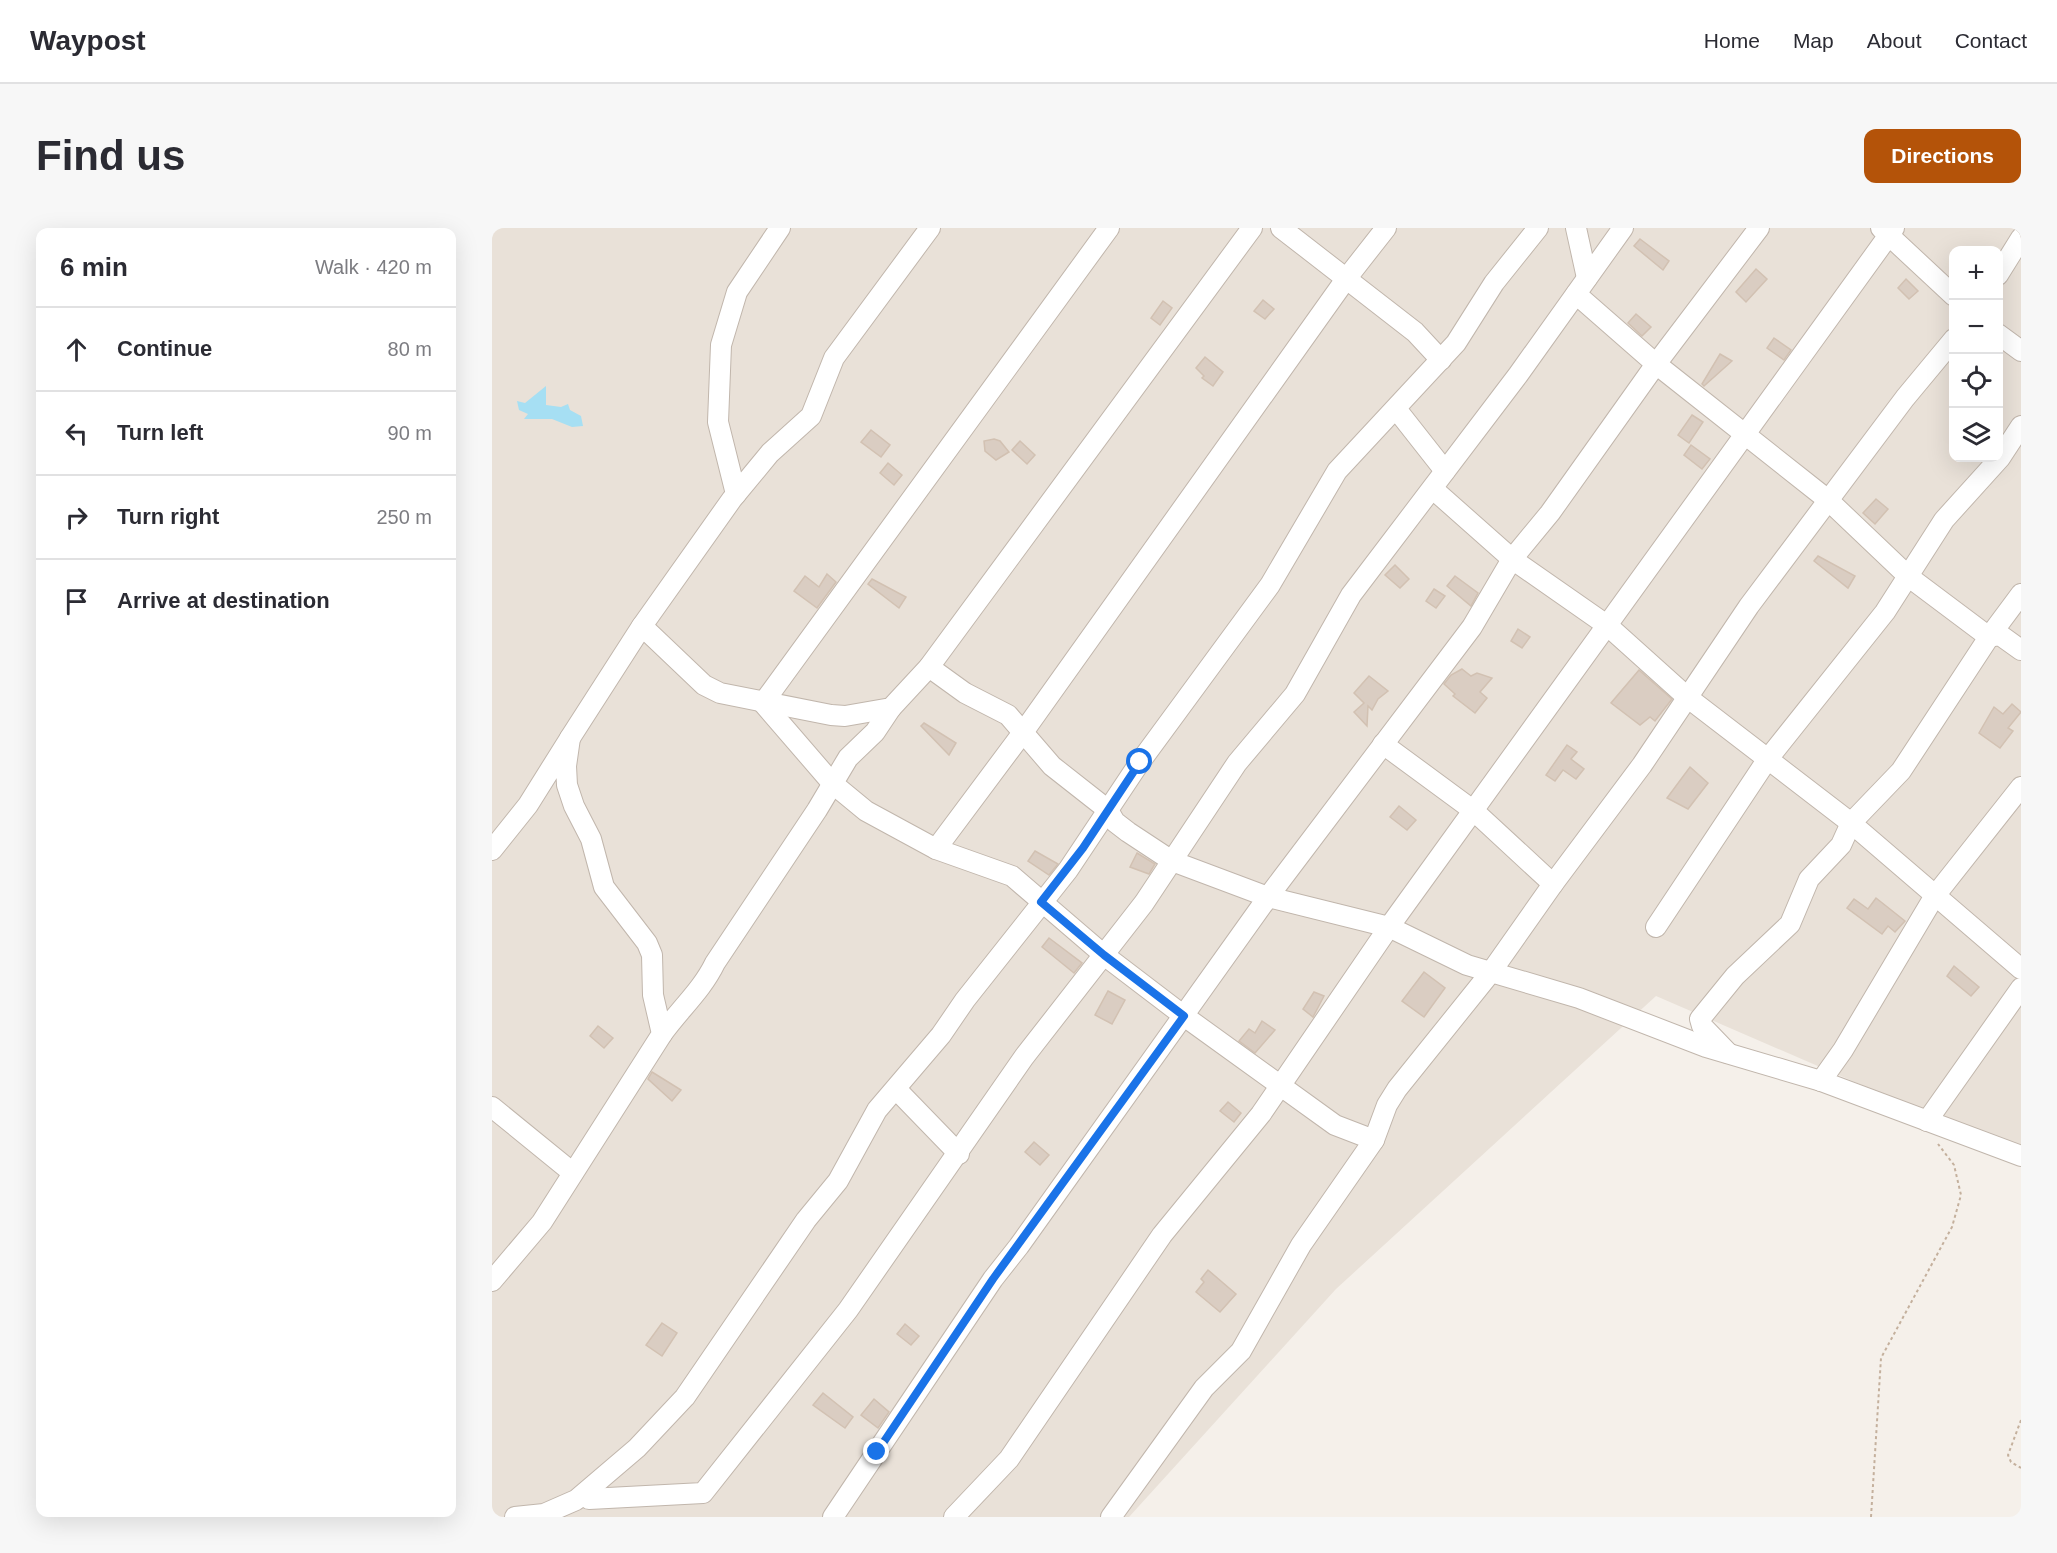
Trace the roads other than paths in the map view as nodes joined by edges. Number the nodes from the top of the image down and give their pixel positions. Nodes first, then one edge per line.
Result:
1 (780, 228) edge
2 (930, 228) edge
3 (1109, 228) edge
4 (1252, 228) edge
5 (1281, 228) edge
6 (1386, 228) edge
7 (1538, 228) edge
8 (1576, 228) edge
9 (1623, 228) edge
10 (1759, 228) edge
11 (1888, 230) edge
12 (2021, 238) edge
13 (2003, 267) edge
14 (1346, 279) junction
15 (1581, 286) junction
16 (1949, 292) edge
17 (2003, 338) edge
18 (1949, 344) edge
19 (2021, 351) edge
20 (1441, 360) junction
21 (1656, 364) junction
22 (1397, 410) junction
23 (2021, 426) edge
24 (1743, 434) junction
25 (1445, 471) junction
26 (1433, 489) junction
27 (736, 494) junction
28 (1828, 500) junction
29 (1512, 559) junction
30 (1909, 577) junction
31 (2021, 594) edge
32 (642, 626) junction
33 (1608, 626) junction
34 (1989, 637) junction
35 (2021, 650) edge
36 (929, 667) junction
37 (1687, 697) junction
38 (763, 703) junction
39 (891, 708) junction
40 (1024, 731) junction
41 (570, 738) junction
42 (1383, 744) junction
43 (1767, 760) junction
44 (832, 783) junction
45 (2021, 787) edge
46 (1108, 810) junction
47 (1474, 811) junction
48 (1851, 823) junction
49 (936, 849) junction
50 (492, 850) edge
51 (1172, 861) junction
52 (1553, 884) junction
53 (1268, 897) junction
54 (1935, 897) junction
55 (1041, 902) junction
56 (1389, 927) junction
57 (1656, 927) dead end
58 (1104, 955) junction
59 (2021, 969) edge
60 (1491, 972) junction
61 (2021, 988) edge
62 (1184, 1016) junction
63 (662, 1034) junction
64 (1729, 1054) junction
65 (1821, 1081) junction
66 (1280, 1086) junction
67 (896, 1089) junction
68 (492, 1107) edge
69 (1923, 1119) junction
70 (1374, 1140) junction
71 (959, 1154) junction
72 (2021, 1156) edge
73 (573, 1173) junction
74 (492, 1281) edge
75 (608, 1475) junction
76 (589, 1499) junction
77 (515, 1517) edge
78 (575, 1517) edge
79 (832, 1517) edge
80 (954, 1517) edge
81 (1111, 1517) edge

1 - 27 street
2 - 27 street
3 - 38 street
4 - 36 street
5 - 14 street
6 - 14 street
7 - 20 street
8 - 15 street
9 - 15 street
10 - 21 street
11 - 16 street
11 - 24 street
12 - 13 street
14 - 20 street
14 - 40 street
15 - 21 street
15 - 25 street
17 - 19 street
18 - 28 street
20 - 22 street
21 - 24 street
21 - 29 street
22 - 25 street
22 - 46 street
23 - 30 street
24 - 28 street
24 - 33 street
25 - 26 street
26 - 29 street
26 - 51 street
27 - 32 street
28 - 30 street
28 - 37 street
29 - 33 street
29 - 42 street
30 - 34 street
30 - 43 street
31 - 34 street
32 - 38 street
32 - 41 street
33 - 37 street
33 - 47 street
34 - 35 street
34 - 48 street
36 - 39 street
36 - 40 street
37 - 43 street
37 - 52 street
38 - 39 street
38 - 44 street
39 - 44 street
40 - 46 street
40 - 49 street
41 - 50 street
41 - 63 street
42 - 47 street
42 - 53 street
43 - 48 street
43 - 57 street
44 - 49 street
44 - 63 street
45 - 54 street
46 - 51 street
46 - 55 street
47 - 52 street
47 - 56 street
48 - 54 street
48 - 64 street
49 - 55 street
51 - 53 street
51 - 58 street
52 - 60 street
53 - 56 street
53 - 62 street
54 - 59 street
54 - 65 street
55 - 58 street
55 - 67 street
56 - 60 street
56 - 66 street
58 - 62 street
58 - 71 street
60 - 64 street
60 - 70 street
61 - 69 street
62 - 66 street
62 - 79 street
63 - 73 street
64 - 65 street
65 - 69 street
66 - 70 street
66 - 80 street
67 - 71 street
67 - 75 street
68 - 73 street
69 - 72 street
70 - 81 street
71 - 76 street
73 - 74 street
75 - 76 street
75 - 77 street
76 - 78 street

